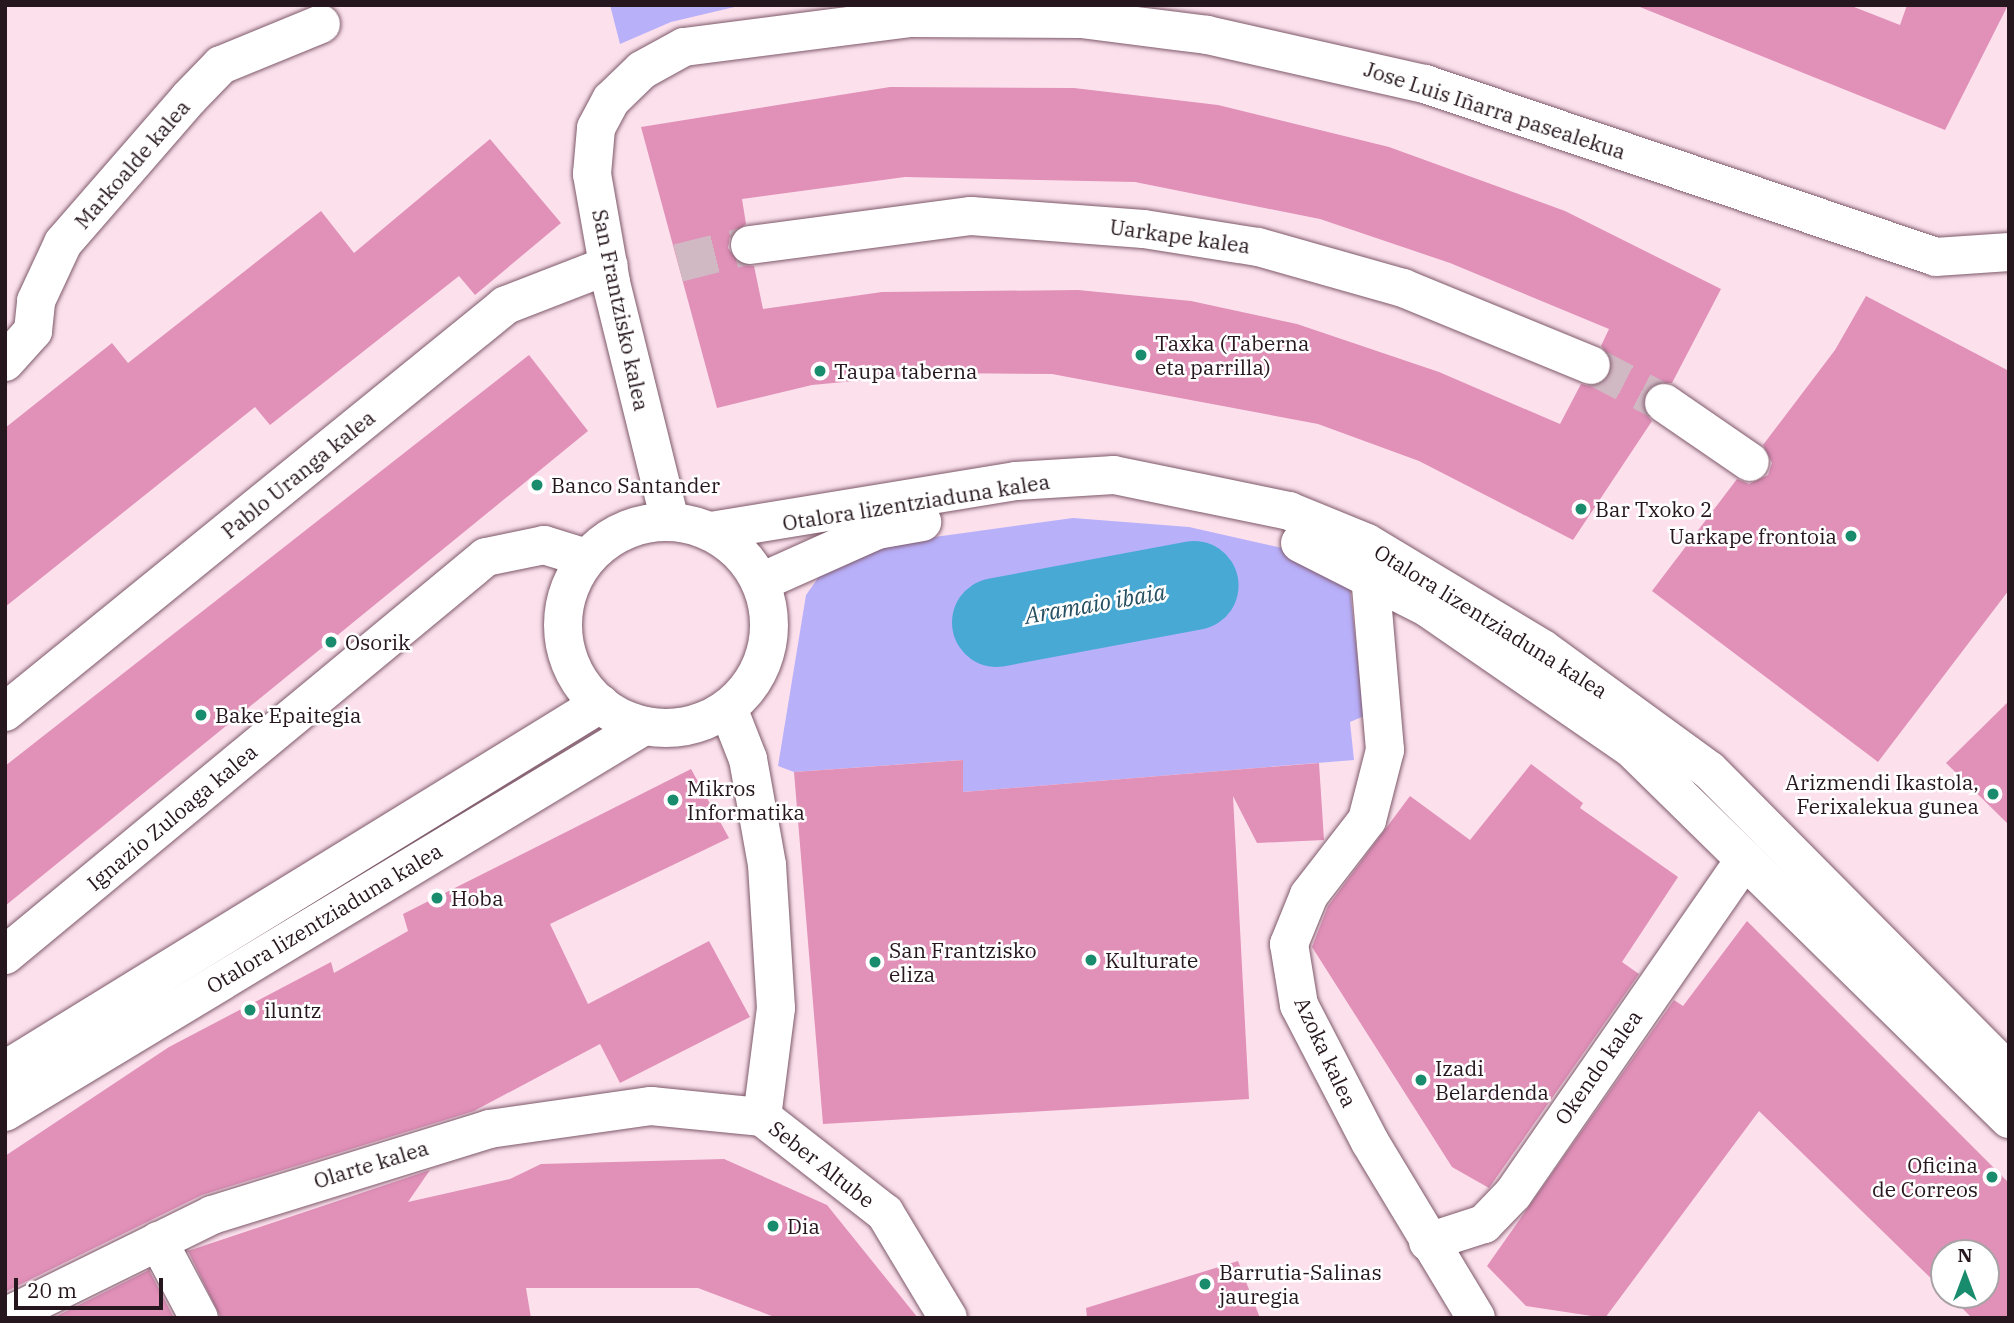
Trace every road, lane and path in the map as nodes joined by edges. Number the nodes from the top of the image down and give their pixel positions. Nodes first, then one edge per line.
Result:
1 (321, 24) dead end
2 (611, 100) joint
3 (750, 245) tunnel mouth
4 (2009, 252) edge
5 (608, 265) junction
6 (5, 362) edge
7 (1591, 365) tunnel mouth
8 (1664, 403) tunnel mouth
9 (1750, 461) dead end
10 (670, 521) junction
11 (711, 531) junction
12 (586, 558) junction
13 (1370, 575) junction
14 (761, 582) junction
15 (600, 704) junction
16 (728, 708) junction
17 (5, 712) edge
18 (644, 726) junction
19 (1745, 859) junction
20 (5, 955) edge
21 (5, 1070) edge
22 (2009, 1072) edge
23 (5, 1112) edge
24 (762, 1117) junction
25 (2009, 1119) edge
26 (158, 1241) junction
27 (1428, 1242) junction
28 (5, 1317) edge
29 (199, 1318) edge
30 (948, 1318) edge
31 (1476, 1318) edge

1 - 6 street, Markoalde kalea
2 - 4 street, Jose Luis Iñarra pasealekua
2 - 5 street, San Frantzisko kalea
3 - 7 street, Uarkape kalea
5 - 10 street, San Frantzisko kalea
5 - 17 street, Pablo Uranga kalea
8 - 9 street
10 - 11 street
10 - 12 street
11 - 14 street
11 - 22 street, Otalora lizentziaduna kalea
12 - 15 street
12 - 20 street, Ignazio Zuloaga kalea
13 - 14 street, Otalora lizentziaduna kalea
13 - 19 street, Otalora lizentziaduna kalea
13 - 27 street, Azoka kalea
14 - 16 street
15 - 18 street
15 - 21 street, Otalora lizentziaduna kalea
16 - 18 street
16 - 24 street
18 - 23 street, Otalora lizentziaduna kalea
19 - 25 street, Otalora lizentziaduna kalea
19 - 27 street, Okendo kalea
24 - 26 street, Olarte kalea
24 - 30 street, Seber Altube
26 - 28 street, Olarte kalea
26 - 29 street
27 - 31 street, Azoka kalea

